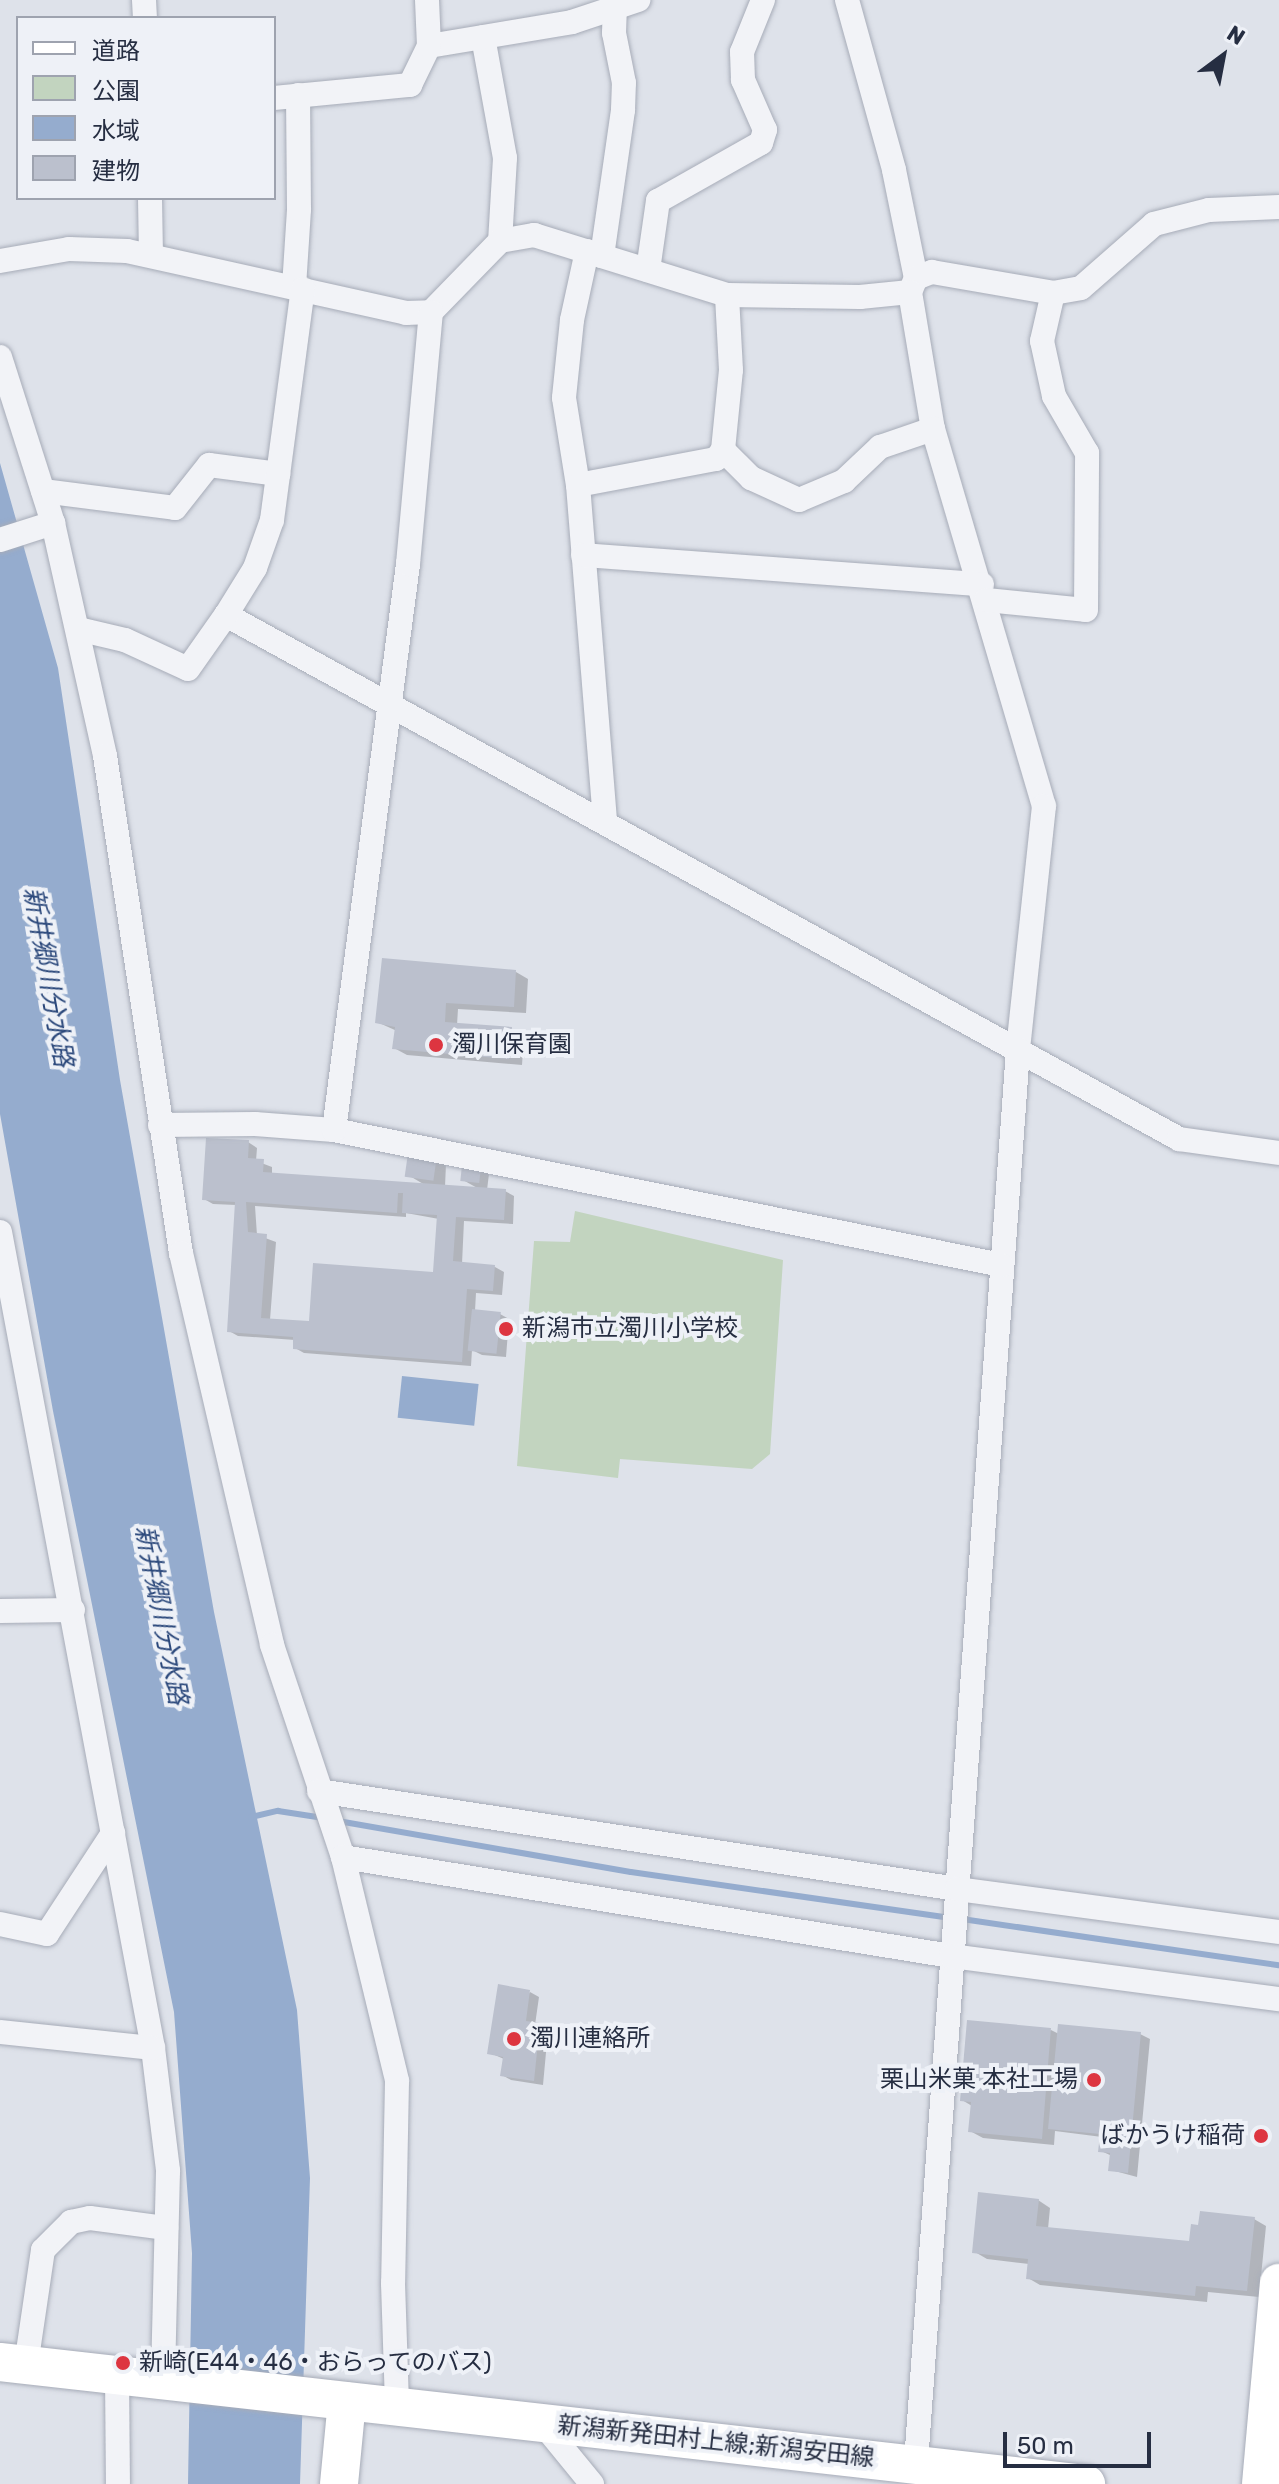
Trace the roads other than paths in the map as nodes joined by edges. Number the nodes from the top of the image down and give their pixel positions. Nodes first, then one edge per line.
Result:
1 (427, 0) edge
2 (763, 0) edge
3 (847, 0) edge
4 (626, 3) edge
5 (483, 37) junction
6 (429, 46) junction
7 (286, 96) edge
8 (150, 200) edge
9 (1279, 207) edge
10 (500, 241) junction
11 (595, 254) junction
12 (151, 255) junction
13 (0, 261) edge
14 (648, 270) junction
15 (913, 285) junction
16 (298, 288) junction
17 (1053, 293) junction
18 (727, 295) junction
19 (431, 312) junction
20 (0, 357) edge
21 (933, 429) junction
22 (723, 450) junction
23 (278, 474) junction
24 (578, 485) junction
25 (43, 491) junction
26 (53, 523) junction
27 (0, 540) edge
28 (583, 555) junction
29 (984, 592) junction
30 (226, 615) junction
31 (78, 629) junction
32 (391, 704) junction
33 (605, 822) junction
34 (1018, 1050) junction
35 (160, 1125) junction
36 (334, 1130) junction
37 (1279, 1153) edge
38 (0, 1232) edge
39 (2, 1264) edge
40 (1001, 1265) junction
41 (73, 1610) junction
42 (0, 1611) edge
43 (319, 1791) junction
44 (113, 1833) junction
45 (343, 1857) junction
46 (957, 1894) junction
47 (0, 1924) edge
48 (1279, 1932) edge
49 (952, 1947) junction
50 (1279, 1999) edge
51 (0, 2032) edge
52 (153, 2048) junction
53 (166, 2228) junction
54 (1279, 2283) edge
55 (13, 2364) edge
56 (117, 2375) junction
57 (177, 2381) junction
58 (336, 2400) junction
59 (397, 2404) junction
60 (542, 2423) junction
61 (916, 2463) junction
62 (118, 2484) edge
63 (339, 2484) edge
64 (592, 2484) edge
65 (1086, 2484) edge
66 (1261, 2484) edge

1 - 6 street
2 - 14 street
3 - 15 street
4 - 5 street
4 - 11 street
5 - 6 street
5 - 10 street
6 - 7 street
7 - 16 street
8 - 12 street
9 - 17 street
10 - 11 street
10 - 19 street
11 - 14 street
11 - 24 street
12 - 13 street
12 - 16 street
14 - 18 street
15 - 17 street
15 - 18 street
15 - 21 street
16 - 19 street
16 - 23 street
17 - 29 street
18 - 22 street
19 - 32 street
20 - 25 street
21 - 22 street
21 - 29 street
22 - 24 street
23 - 25 street
23 - 30 street
24 - 28 street
25 - 26 street
26 - 27 street
26 - 31 street
28 - 29 street
28 - 33 street
29 - 34 street
30 - 31 street
30 - 32 street
31 - 35 street
32 - 33 street
32 - 36 street
33 - 34 street
34 - 37 street
34 - 40 street
35 - 36 street
35 - 43 street
36 - 40 street
38 - 39 street
39 - 41 street
40 - 46 street
41 - 42 street
41 - 44 street
43 - 45 street
43 - 46 street
44 - 47 street
44 - 52 street
45 - 49 street
45 - 59 street
46 - 48 street
46 - 49 street
49 - 50 street
49 - 61 street
51 - 52 street
52 - 53 street
53 - 55 street
53 - 57 street
54 - 66 main road
55 - 56 main road, 新潟新発田村上線;新潟安田線
56 - 57 main road, 新潟新発田村上線;新潟安田線
56 - 62 street
57 - 58 main road, 新潟新発田村上線;新潟安田線
58 - 59 main road, 新潟新発田村上線;新潟安田線
58 - 63 main road
59 - 60 main road, 新潟新発田村上線;新潟安田線
60 - 61 main road, 新潟新発田村上線;新潟安田線
60 - 64 street
61 - 65 main road, 新潟新発田村上線;新潟安田線

